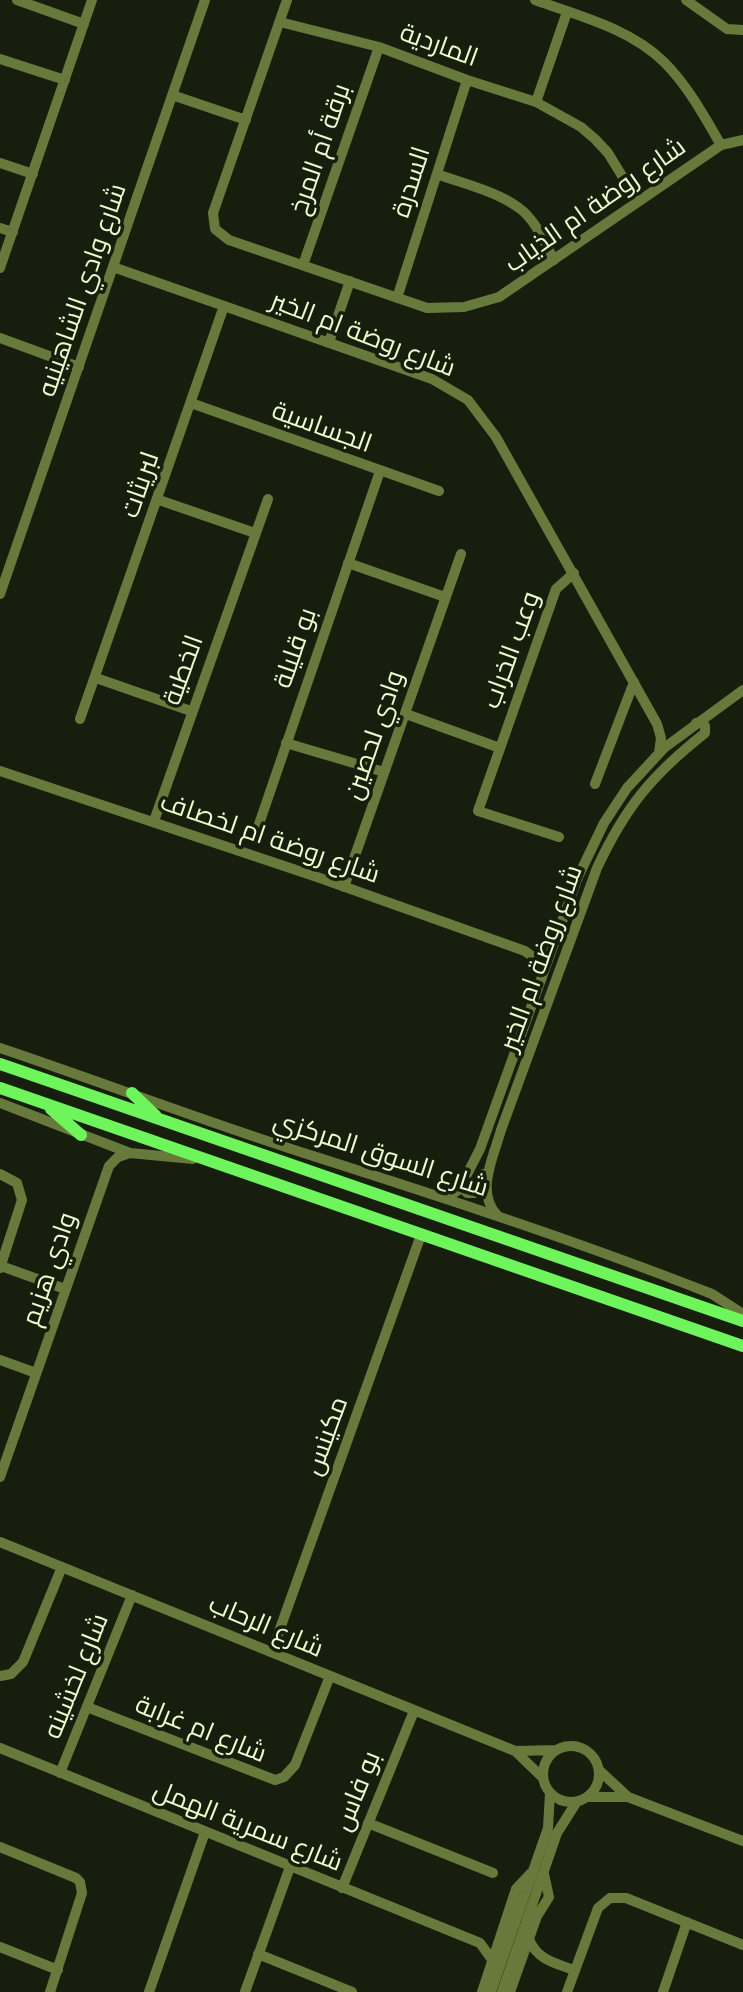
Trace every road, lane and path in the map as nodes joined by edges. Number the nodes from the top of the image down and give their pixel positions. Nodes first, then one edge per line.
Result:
1 (17, 0) edge
2 (92, 0) edge
3 (205, 0) edge
4 (287, 0) edge
5 (535, 0) edge
6 (686, 0) edge
7 (567, 12) junction
8 (280, 22) junction
9 (84, 24) junction
10 (743, 30) edge
11 (379, 47) junction
12 (0, 59) edge
13 (65, 80) junction
14 (467, 80) junction
15 (172, 95) junction
16 (536, 102) junction
17 (246, 120) junction
18 (743, 140) edge
19 (721, 145) junction
20 (0, 163) edge
21 (33, 174) junction
22 (437, 174) junction
23 (638, 202) junction
24 (0, 228) edge
25 (13, 232) junction
26 (554, 260) junction
27 (303, 265) junction
28 (113, 267) junction
29 (0, 268) edge
30 (350, 281) junction
31 (397, 298) junction
32 (224, 306) junction
33 (0, 338) edge
34 (329, 342) junction
35 (79, 367) junction
36 (191, 403) junction
37 (380, 471) junction
38 (439, 491) dead end
39 (268, 499) dead end
40 (159, 500) junction
41 (255, 533) junction
42 (461, 554) dead end
43 (348, 563) junction
44 (574, 573) junction
45 (0, 594) edge
46 (445, 597) junction
47 (96, 678) junction
48 (634, 682) junction
49 (743, 690) edge
50 (191, 711) junction
51 (406, 714) junction
52 (80, 719) dead end
53 (696, 723) junction
54 (657, 724) junction
55 (681, 734) junction
56 (286, 743) junction
57 (500, 748) junction
58 (659, 753) junction
59 (0, 771) edge
60 (384, 772) junction
61 (595, 784) dead end
62 (154, 821) junction
63 (258, 827) dead end
64 (559, 837) dead end
65 (344, 887) junction
66 (554, 943) junction
67 (525, 951) junction
68 (543, 974) junction
69 (0, 1048) edge
70 (0, 1064) edge
71 (0, 1088) edge
72 (132, 1093) junction
73 (0, 1103) edge
74 (45, 1105) junction
75 (158, 1118) junction
76 (81, 1135) junction
77 (100, 1142) junction
78 (497, 1145) junction
79 (130, 1153) junction
80 (205, 1160) junction
81 (109, 1166) junction
82 (0, 1174) edge
83 (461, 1186) junction
84 (445, 1198) junction
85 (499, 1217) junction
86 (421, 1235) junction
87 (0, 1267) edge
88 (65, 1289) junction
89 (743, 1314) edge
90 (743, 1321) edge
91 (743, 1346) edge
92 (0, 1360) edge
93 (36, 1373) junction
94 (0, 1477) edge
95 (0, 1542) edge
96 (62, 1567) junction
97 (132, 1595) junction
98 (272, 1651) junction
99 (0, 1676) edge
100 (330, 1676) junction
101 (87, 1707) junction
102 (414, 1711) junction
103 (0, 1748) edge
104 (556, 1750) junction
105 (515, 1751) junction
106 (600, 1771) junction
107 (60, 1773) junction
108 (543, 1778) junction
109 (550, 1793) junction
110 (588, 1797) junction
111 (628, 1797) junction
112 (576, 1803) junction
113 (368, 1823) junction
114 (205, 1832) junction
115 (743, 1841) edge
116 (0, 1847) edge
117 (290, 1867) junction
118 (493, 1873) dead end
119 (538, 1873) junction
120 (342, 1888) junction
121 (687, 1922) junction
122 (502, 1935) junction
123 (529, 1939) junction
124 (480, 1943) junction
125 (743, 1945) edge
126 (0, 1947) edge
127 (258, 1954) junction
128 (543, 1959) junction
129 (493, 1961) junction
130 (519, 1967) junction
131 (58, 1970) junction
132 (574, 1970) junction
133 (50, 1992) edge
134 (149, 1992) edge
135 (245, 1992) edge
136 (352, 1992) edge
137 (482, 1992) edge
138 (491, 1992) edge
139 (502, 1992) edge
140 (510, 1992) edge
141 (567, 1992) edge
142 (663, 1992) edge

1 - 9 street
2 - 9 street
3 - 15 street, شارع وادي الشاهينيه
4 - 8 street, شارع روضة ام الذياب
5 - 7 street, شارع روضة ام الذياب
6 - 10 street
7 - 16 street
7 - 19 street, شارع روضة ام الذياب
8 - 11 street, الماردية
8 - 17 street, شارع روضة ام الذياب
9 - 13 street
11 - 14 street, الماردية
11 - 27 street, برقة أم المرخ
12 - 13 street
13 - 21 street
14 - 16 street, الماردية
14 - 22 street, السدرة
15 - 17 street
15 - 28 street, شارع وادي الشاهينيه
16 - 23 street, الماردية
17 - 27 street, شارع روضة ام الذياب
18 - 19 street
19 - 23 street, شارع روضة ام الذياب
20 - 21 street
21 - 25 street
22 - 26 street
22 - 31 street, السدرة
23 - 26 street, شارع روضة ام الذياب
24 - 25 street
25 - 29 street
26 - 31 street, شارع روضة ام الذياب
27 - 30 street, شارع روضة ام الذياب
28 - 32 street, شارع روضة ام الخير
28 - 35 street, شارع وادي الشاهينيه
30 - 31 street, شارع روضة ام الذياب
30 - 34 street
32 - 34 street, شارع روضة ام الخير
32 - 36 street, لبريثات
33 - 35 street
34 - 44 street, شارع روضة ام الخير
35 - 45 street, شارع وادي الشاهينيه
36 - 37 street, الجساسية
36 - 40 street, لبريثات
37 - 38 street, الجساسية
37 - 43 street, بو قليلة
39 - 41 street, الخطية
40 - 41 street
40 - 47 street, لبريثات
41 - 50 street, الخطية
42 - 46 street, وادي لحصين
43 - 46 street
43 - 56 street, بو قليلة
44 - 48 street, شارع روضة ام الخير
44 - 57 street, وعب الخراب
46 - 51 street, وادي لحصين
47 - 50 street
47 - 52 street, لبريثات
48 - 54 street, شارع روضة ام الخير
48 - 61 street
49 - 53 street
50 - 62 street, الخطية
51 - 57 street, وعب الخراب
51 - 60 street, وادي لحصين
53 - 55 street, شارع روضة ام الخير
53 - 78 street, شارع روضة ام الخير
54 - 55 street
54 - 58 street, شارع روضة ام الخير
55 - 58 street, شارع روضة ام الخير
56 - 60 street
56 - 63 street, بو قليلة
57 - 64 street, وعب الخراب
58 - 66 street, شارع روضة ام الخير
59 - 62 street, شارع روضة ام لخصاف
60 - 65 street, وادي لحصين
62 - 65 street, شارع روضة ام لخصاف
65 - 67 street, شارع روضة ام لخصاف
66 - 67 street
66 - 68 street, شارع روضة ام الخير
67 - 68 street
68 - 83 street, شارع روضة ام الخير
69 - 72 street, شارع السوق المركزي
70 - 75 main road, شارع السوق المركزي
71 - 74 main road
72 - 75 main road
72 - 84 street, شارع السوق المركزي
73 - 76 street
74 - 76 main road
74 - 80 main road
75 - 90 main road, شارع السوق المركزي
76 - 77 street
77 - 79 street
77 - 81 street
78 - 83 street
78 - 85 street, شارع روضة ام الخير
79 - 80 street
79 - 81 street
80 - 86 main road
81 - 88 street, وادي هزيم
82 - 87 street
83 - 84 street, شارع روضة ام الخير
84 - 85 street, شارع السوق المركزي
85 - 89 street, شارع السوق المركزي
86 - 91 main road
86 - 98 street, مكينس
87 - 88 street
88 - 93 street, وادي هزيم
92 - 93 street
93 - 94 street, وادي هزيم
95 - 96 street, شارع الرحاب
96 - 97 street, شارع الرحاب
96 - 99 street
97 - 98 street, شارع الرحاب
97 - 101 street, شارع لخشينه
98 - 100 street, شارع الرحاب
100 - 101 street, شارع ام غرابة
100 - 102 street, شارع الرحاب
101 - 107 street, شارع لخشينه
102 - 105 street, شارع الرحاب
102 - 113 street, بو فاس
103 - 107 street, شارع سمرية الهمل
104 - 105 street, شارع الرحاب
104 - 106 street
104 - 108 street
105 - 108 street, شارع الرحاب
106 - 110 street
106 - 111 street
107 - 114 street, شارع سمرية الهمل
108 - 109 street
109 - 112 street
109 - 119 street
110 - 111 street
110 - 112 street
111 - 115 street
112 - 119 street
113 - 118 street
113 - 120 street, بو فاس
114 - 117 street, شارع سمرية الهمل
114 - 134 street
116 - 131 street
117 - 120 street, شارع سمرية الهمل
117 - 127 street
119 - 122 street
119 - 123 street
119 - 138 street
119 - 139 street
120 - 124 street, شارع سمرية الهمل
121 - 125 street
121 - 132 street
121 - 142 street
122 - 124 street
122 - 129 street
123 - 128 street
123 - 130 street
124 - 129 street
126 - 131 street
127 - 135 street
127 - 136 street
128 - 130 street
128 - 132 street
129 - 137 street
130 - 140 street
131 - 133 street
132 - 141 street

